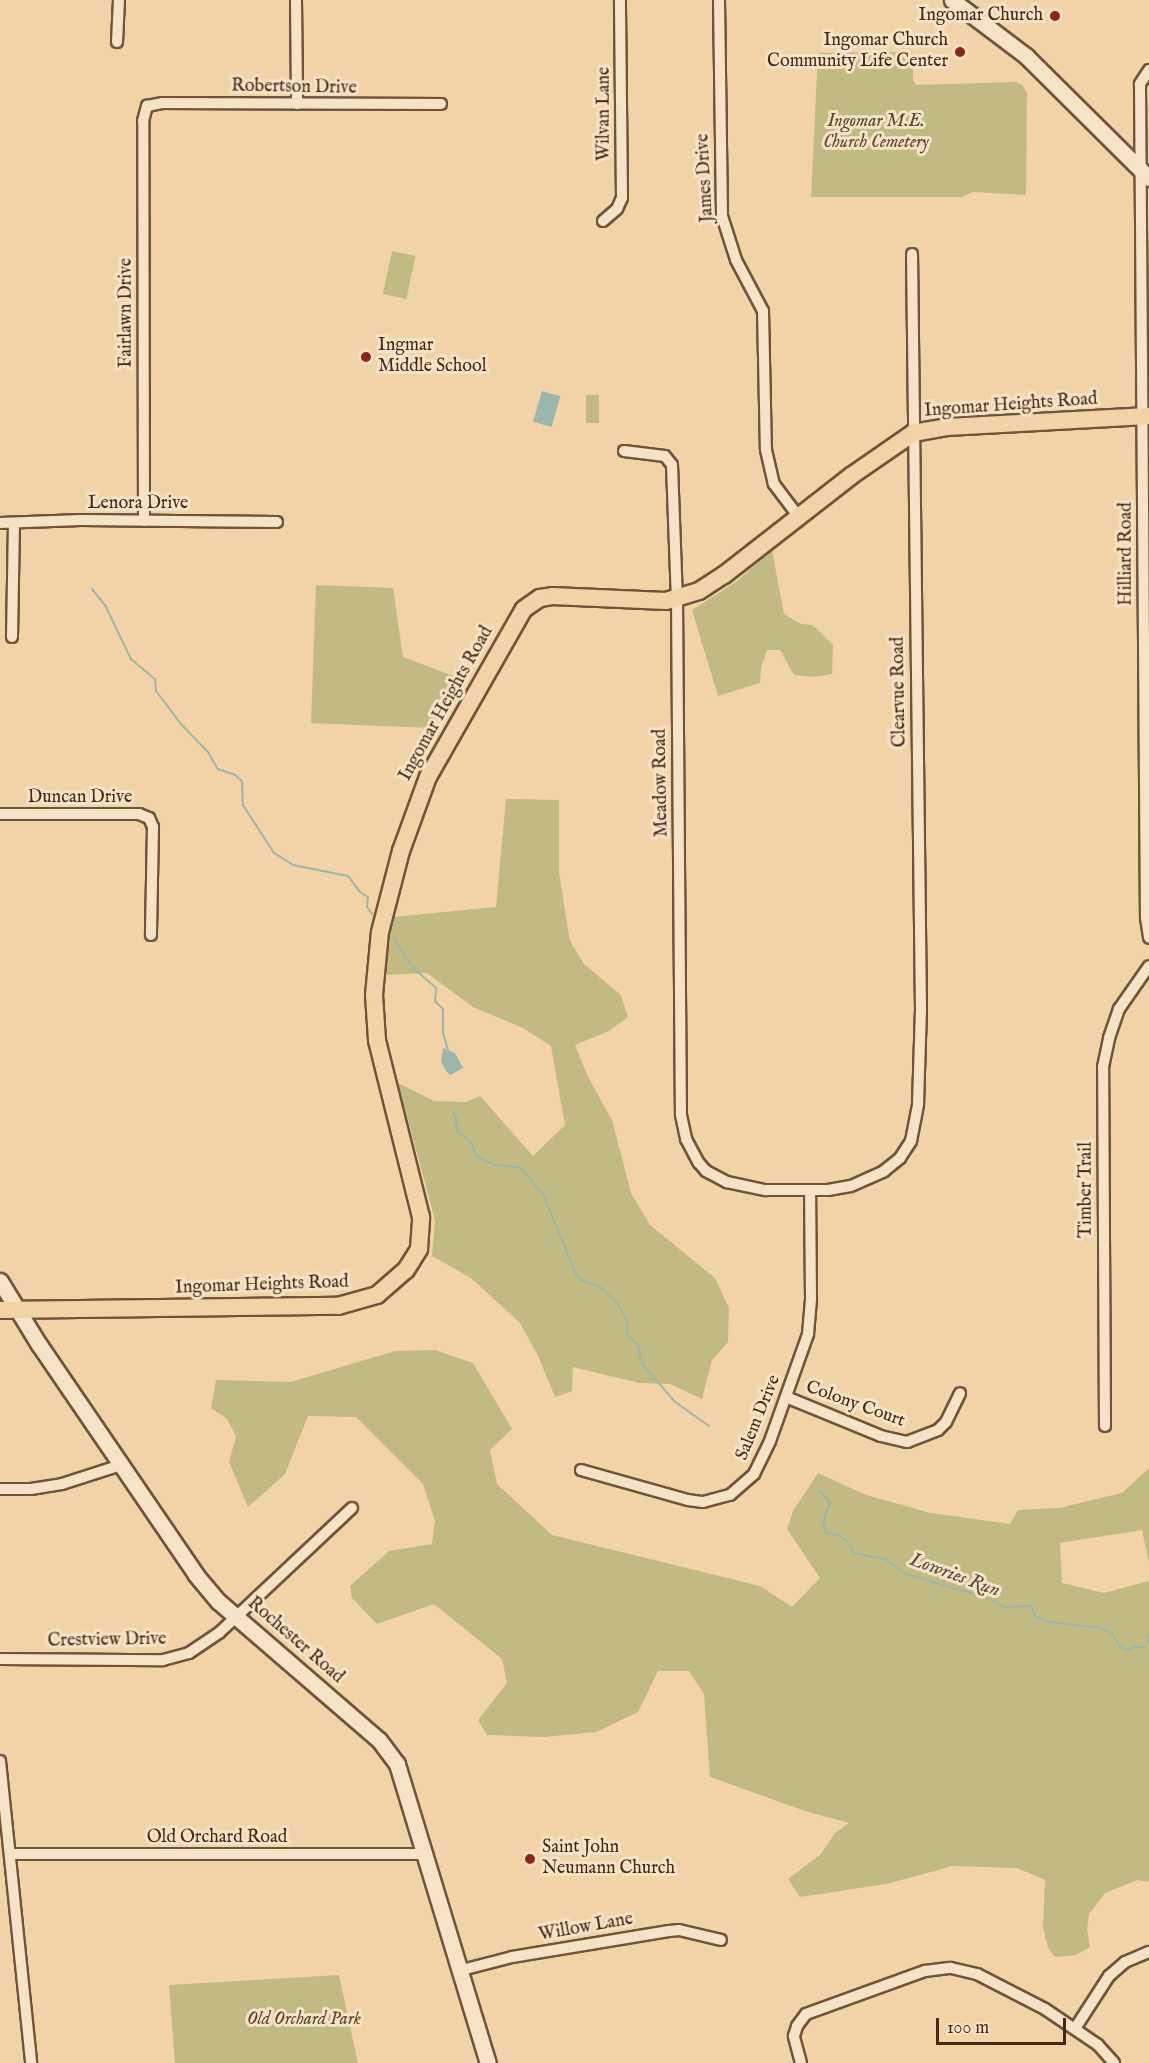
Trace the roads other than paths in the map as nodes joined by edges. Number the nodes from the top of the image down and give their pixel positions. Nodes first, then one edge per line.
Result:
1 (119, 0) edge
2 (296, 0) edge
3 (620, 0) edge
4 (719, 0) edge
5 (952, 0) edge
6 (117, 42) dead end
7 (1149, 70) edge
8 (297, 104) junction
9 (441, 104) dead end
10 (147, 106) joint
11 (1145, 174) edge
12 (603, 221) dead end
13 (912, 254) dead end
14 (1146, 417) edge
15 (913, 434) junction
16 (624, 451) dead end
17 (798, 516) junction
18 (144, 521) junction
19 (1146, 521) edge
20 (277, 522) dead end
21 (0, 523) edge
22 (14, 523) junction
23 (676, 599) junction
24 (1147, 631) edge
25 (12, 637) dead end
26 (1147, 743) edge
27 (0, 814) edge
28 (151, 935) dead end
29 (1149, 938) edge
30 (1149, 966) edge
31 (692, 1153) joint
32 (810, 1190) junction
33 (0, 1281) edge
34 (0, 1310) edge
35 (18, 1310) junction
36 (960, 1393) dead end
37 (786, 1397) junction
38 (1105, 1426) dead end
39 (121, 1465) junction
40 (581, 1470) dead end
41 (0, 1489) edge
42 (352, 1508) dead end
43 (236, 1615) junction
44 (0, 1659) edge
45 (0, 1761) edge
46 (11, 1854) junction
47 (423, 1854) junction
48 (721, 1940) dead end
49 (1149, 1952) edge
50 (458, 1971) junction
51 (1076, 2027) junction
52 (31, 2063) edge
53 (488, 2063) edge
54 (801, 2063) edge
55 (1114, 2063) edge

1 - 6 street
2 - 8 street
3 - 12 street, Wilvan Lane
4 - 17 street, James Drive
5 - 11 street
7 - 11 street, Hilliard Road
8 - 9 street, Robertson Drive
8 - 10 street, Robertson Drive
10 - 18 street, Fairlawn Drive
11 - 14 street, Hilliard Road
13 - 15 street, Clearvue Road
14 - 15 main road, Ingomar Heights Road
14 - 19 street, Hilliard Road
15 - 17 main road, Ingomar Heights Road
15 - 32 street, Clearvue Road
16 - 23 street, Meadow Road
17 - 23 main road, Ingomar Heights Road
18 - 20 street, Lenora Drive
18 - 22 street, Lenora Drive
19 - 24 street, Hilliard Road
21 - 22 street, Lenora Drive
22 - 25 street
23 - 31 street, Meadow Road
23 - 35 main road, Ingomar Heights Road
24 - 26 street, Hilliard Road
26 - 29 street, Hilliard Road
27 - 28 street, Duncan Drive
30 - 38 street, Timber Trail
31 - 32 street, Clearvue Road
32 - 37 street, Salem Drive
33 - 35 street, Rochester Road
34 - 35 main road, Ingomar Heights Road
35 - 39 street, Rochester Road
36 - 37 street, Colony Court
37 - 40 street, Salem Drive
39 - 41 street
39 - 43 street, Rochester Road
42 - 43 street, Crestview Drive
43 - 44 street, Crestview Drive
43 - 47 street, Rochester Road
45 - 46 street
46 - 47 street, Old Orchard Road
46 - 52 street
47 - 50 street, Rochester Road
48 - 50 street, Willow Lane
49 - 51 street
50 - 53 street, Rochester Road
51 - 54 street
51 - 55 street

